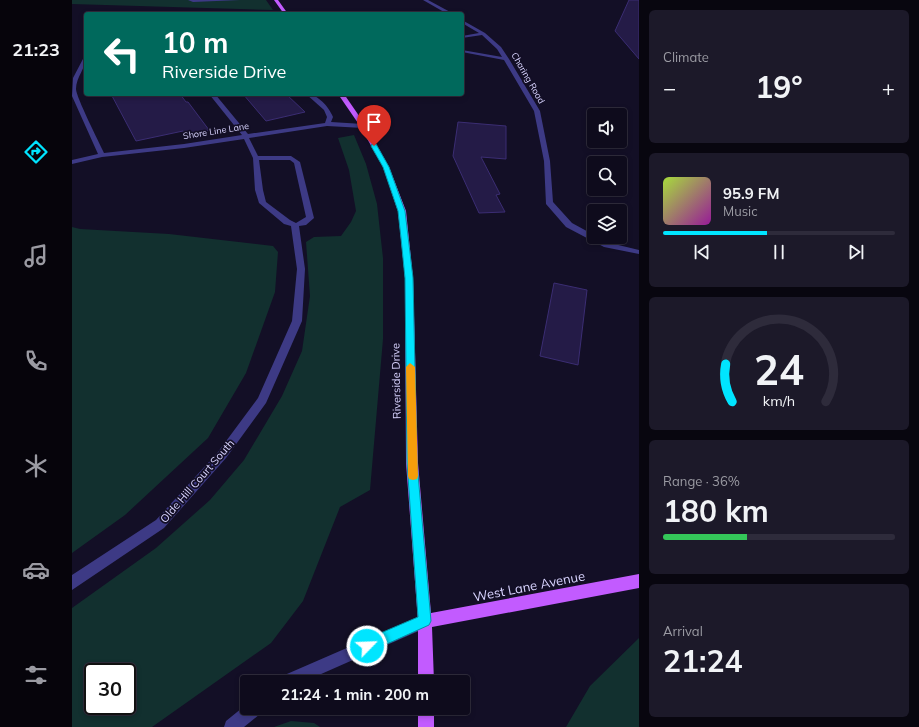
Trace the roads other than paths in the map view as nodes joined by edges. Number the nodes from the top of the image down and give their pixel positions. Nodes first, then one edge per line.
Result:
1 (190, 0) edge
2 (238, 0) edge
3 (276, 0) edge
4 (425, 0) edge
5 (285, 12) edge
6 (449, 12) edge
7 (464, 22) edge
8 (483, 34) junction
9 (464, 37) edge
10 (464, 51) edge
11 (507, 59) junction
12 (84, 61) edge
13 (214, 96) edge
14 (311, 96) edge
15 (343, 96) edge
16 (327, 124) junction
17 (363, 126) junction
18 (245, 135) junction
19 (102, 155) junction
20 (256, 158) junction
21 (72, 162) edge
22 (295, 224) junction
23 (639, 252) edge
24 (639, 581) edge
25 (72, 583) edge
26 (424, 621) junction
27 (301, 675) edge
28 (426, 675) edge
29 (246, 715) edge
30 (426, 715) edge
31 (232, 727) edge
32 (426, 727) edge

1 - 2 street
3 - 5 main road
4 - 6 street
7 - 8 street, Charing Road
8 - 9 street
8 - 11 street, Charing Road
10 - 11 street
11 - 23 street, Charing Road
12 - 19 street
13 - 18 street
14 - 16 street
15 - 17 main road, Riverside Drive
16 - 17 street, Shore Line Lane
16 - 18 street, Shore Line Lane
17 - 26 main road, Riverside Drive
18 - 19 street, Shore Line Lane
18 - 20 street
19 - 21 street, Shore Line Lane
20 - 22 street
20 - 22 street
22 - 25 street, Olde Hill Court South
24 - 26 main road, West Lane Avenue
26 - 27 street
26 - 28 main road, Riverside Drive
29 - 31 street
30 - 32 main road

